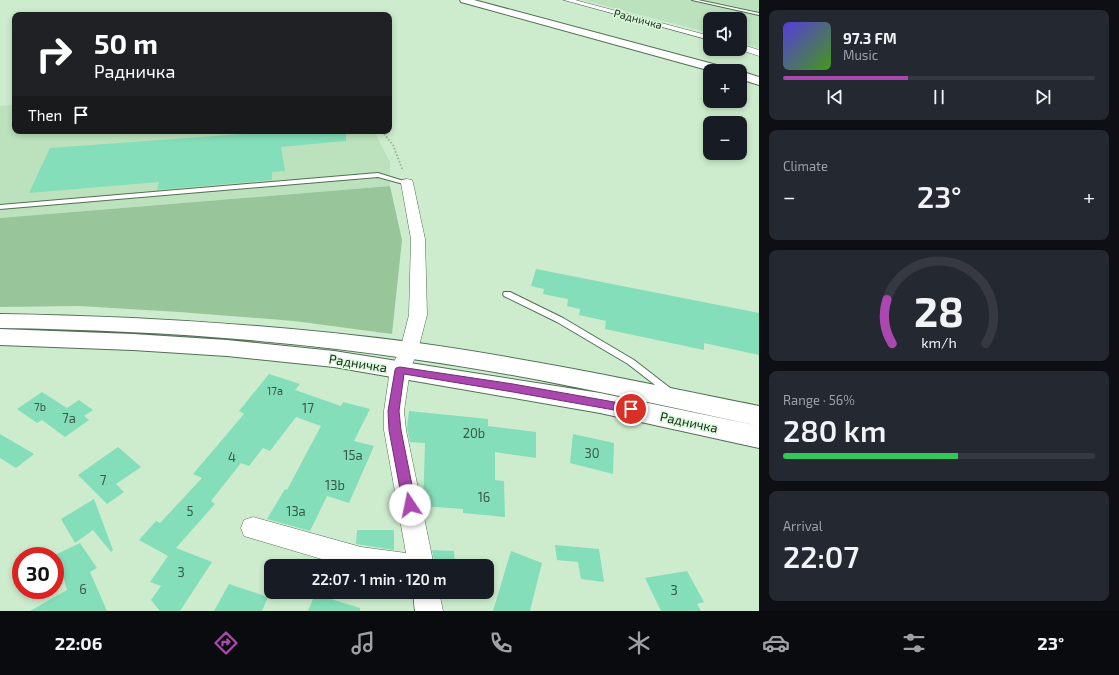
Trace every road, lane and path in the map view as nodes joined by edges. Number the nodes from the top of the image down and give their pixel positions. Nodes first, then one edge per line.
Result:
1 (464, 0) edge
2 (566, 0) edge
3 (694, 0) edge
4 (759, 14) edge
5 (703, 36) edge
6 (747, 49) edge
7 (759, 53) edge
8 (703, 65) edge
9 (747, 77) edge
10 (759, 80) edge
11 (384, 134) edge
12 (407, 183) junction
13 (0, 207) edge
14 (507, 294) dead end
15 (0, 321) edge
16 (0, 337) edge
17 (405, 360) junction
18 (678, 399) junction
19 (759, 416) edge
20 (759, 437) edge
21 (253, 528) dead end
22 (361, 559) edge
23 (421, 559) edge
24 (427, 599) edge
25 (428, 611) edge

1 - 8 main road
2 - 5 street, Радничка
3 - 4 lane
6 - 7 street
9 - 10 main road
11 - 12 path
12 - 13 lane
12 - 17 street
14 - 18 lane
15 - 17 main road, Радничка
16 - 17 main road, Радничка
17 - 18 main road, Радничка
17 - 20 main road, Радничка
17 - 23 street
18 - 19 main road, Радничка
21 - 22 street
24 - 25 street

